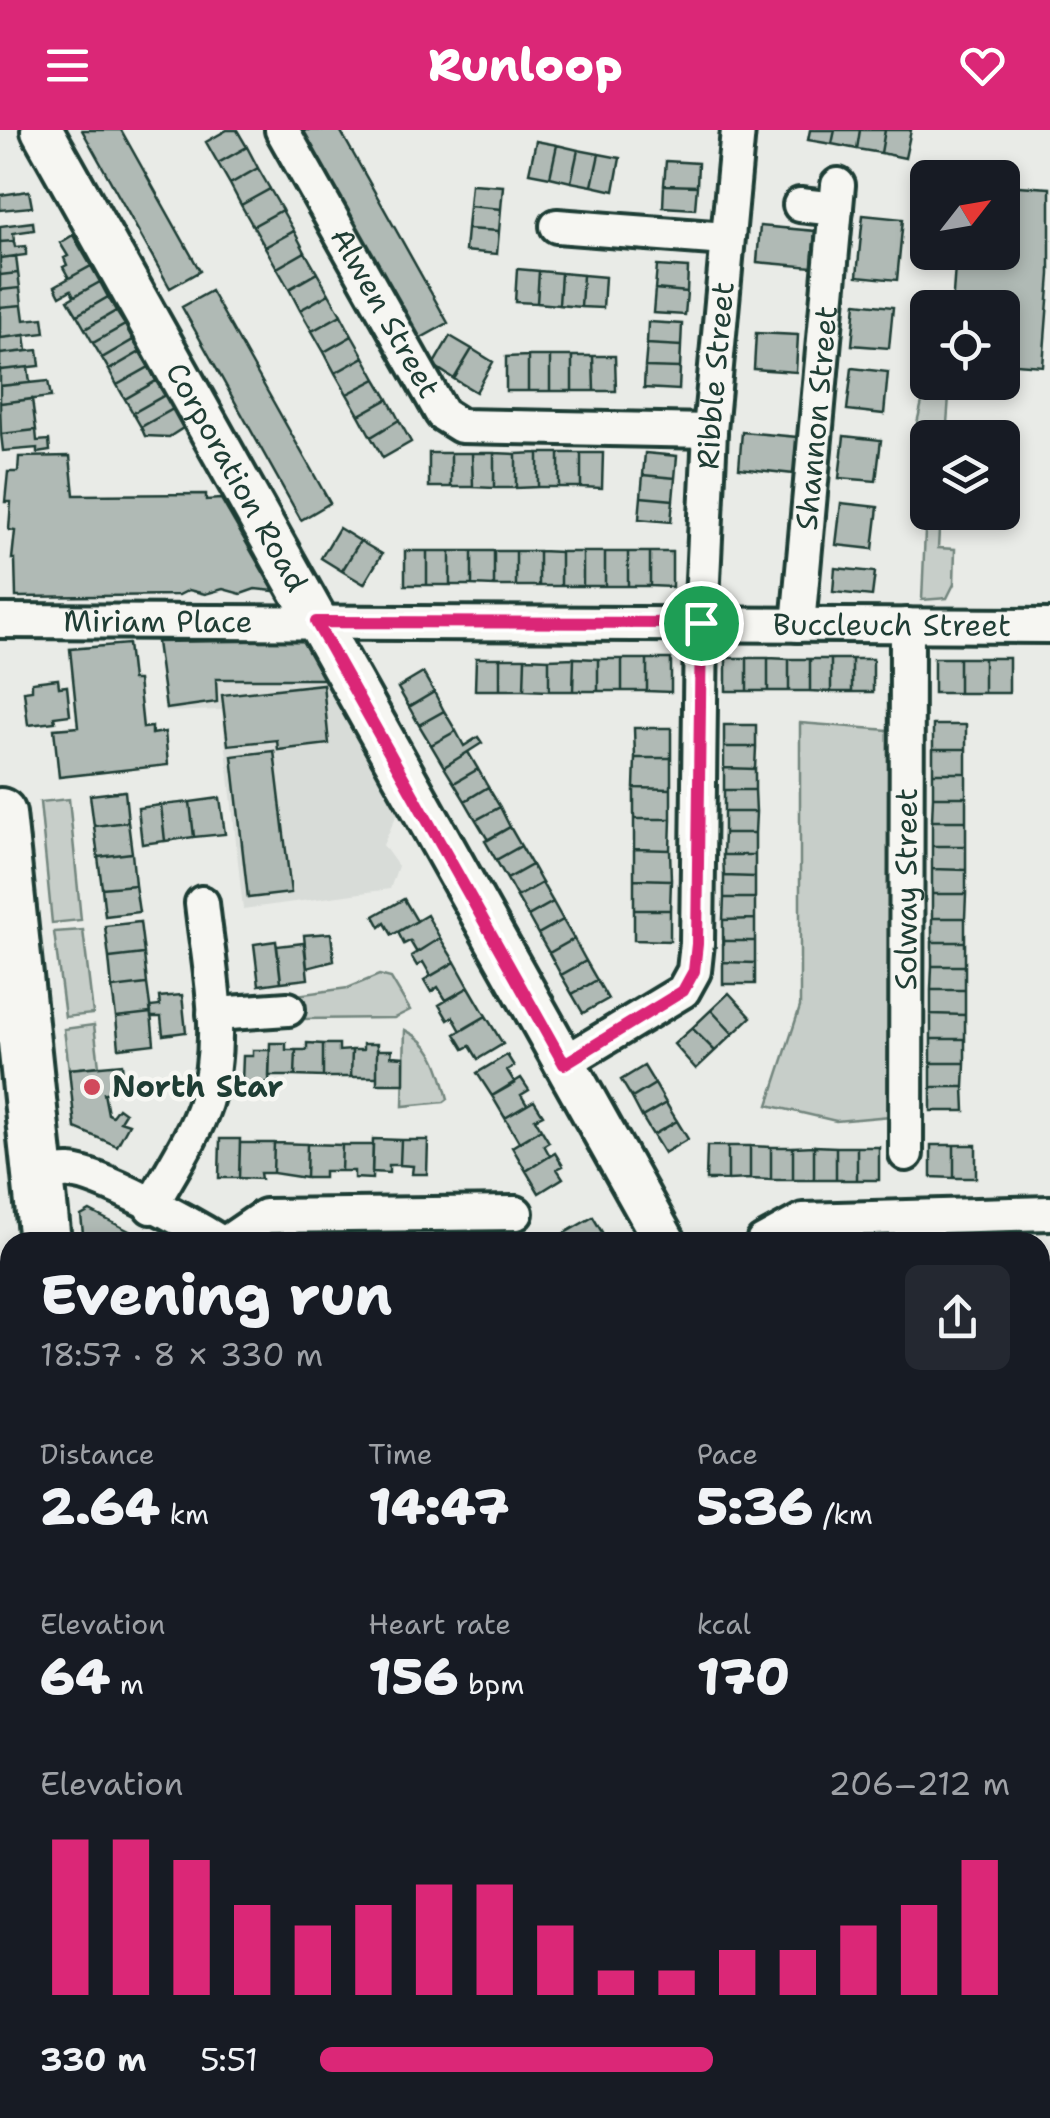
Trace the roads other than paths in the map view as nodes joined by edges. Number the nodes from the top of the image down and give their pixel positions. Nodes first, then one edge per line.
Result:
1 (42, 130) edge
2 (282, 130) edge
3 (738, 130) edge
4 (800, 206) dead end
5 (557, 226) dead end
6 (726, 239) junction
7 (710, 432) junction
8 (0, 622) edge
9 (316, 622) junction
10 (701, 623) junction
11 (798, 625) junction
12 (907, 626) junction
13 (1050, 626) edge
14 (0, 814) edge
15 (202, 903) dead end
16 (288, 1010) dead end
17 (214, 1014) junction
18 (564, 1064) junction
19 (26, 1151) junction
20 (906, 1154) dead end
21 (151, 1206) junction
22 (516, 1213) dead end
23 (1044, 1213) edge
24 (43, 1232) edge
25 (206, 1232) edge
26 (240, 1232) edge
27 (659, 1232) edge
28 (782, 1232) edge

1 - 9 street, Corporation Road
2 - 7 street, Alwen Street
3 - 6 street, Ribble Street
4 - 11 street, Shannon Street
5 - 6 street
6 - 7 street, Ribble Street
7 - 10 street, Ribble Street
8 - 9 street, Miriam Place
9 - 10 street, Buccleuch Street
9 - 18 street, Corporation Road
10 - 11 street, Buccleuch Street
10 - 18 street, Ribble Street
11 - 12 street, Buccleuch Street
12 - 13 street, Buccleuch Street
12 - 20 street, Solway Street
14 - 19 main road
15 - 17 street
16 - 17 street
17 - 21 street
18 - 27 street, Corporation Road
19 - 21 street
19 - 24 main road
21 - 25 street
22 - 26 street
23 - 28 street

